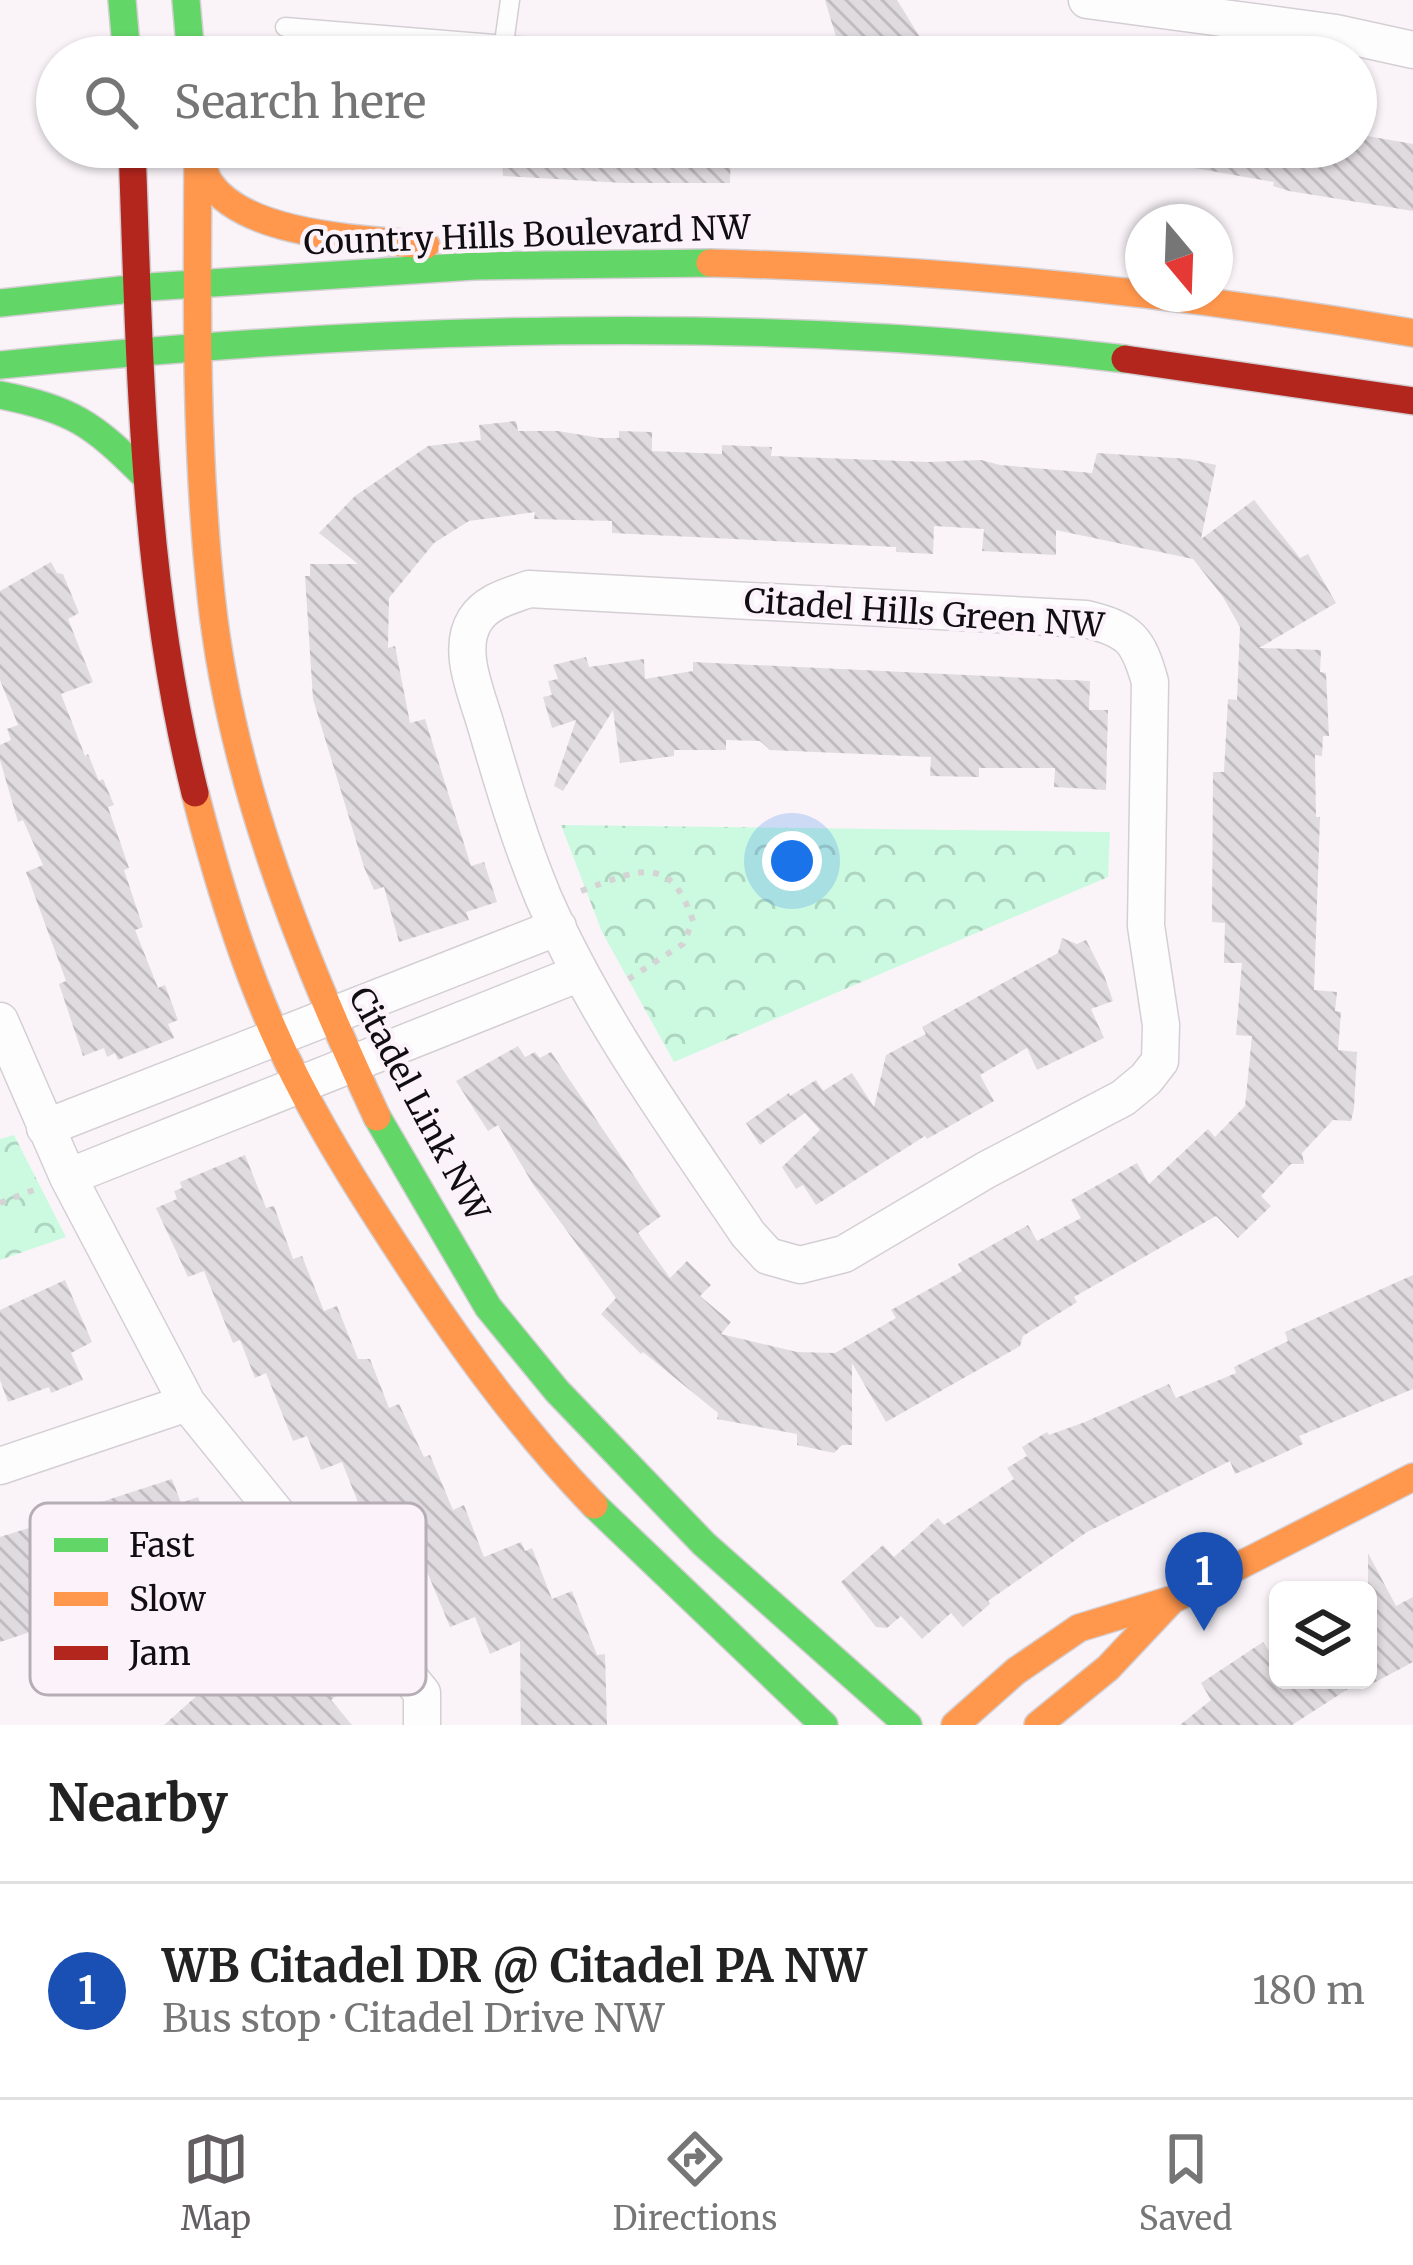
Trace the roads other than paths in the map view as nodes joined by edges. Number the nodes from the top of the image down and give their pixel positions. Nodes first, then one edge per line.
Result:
1 (122, 0) edge
2 (186, 0) edge
3 (510, 0) edge
4 (1087, 0) edge
5 (285, 27) dead end
6 (125, 36) edge
7 (189, 36) edge
8 (408, 36) edge
9 (505, 36) edge
10 (1350, 36) edge
11 (1377, 42) edge
12 (1413, 50) edge
13 (133, 168) edge
14 (199, 168) edge
15 (205, 168) edge
16 (577, 262) junction
17 (197, 284) junction
18 (136, 288) junction
19 (0, 303) edge
20 (1413, 333) edge
21 (198, 347) junction
22 (138, 350) junction
23 (0, 365) edge
24 (0, 395) edge
25 (1413, 401) edge
26 (144, 475) junction
27 (557, 927) junction
28 (580, 973) junction
29 (330, 1017) junction
30 (0, 1021) edge
31 (277, 1037) junction
32 (353, 1064) junction
33 (302, 1085) junction
34 (46, 1128) junction
35 (57, 1181) junction
36 (187, 1403) junction
37 (0, 1466) edge
38 (1413, 1477) edge
39 (268, 1503) edge
40 (1174, 1599) junction
41 (824, 1725) edge
42 (908, 1725) edge
43 (956, 1725) edge
44 (1038, 1725) edge

1 - 6 street
2 - 7 street
3 - 9 lane
4 - 10 street
5 - 8 lane
11 - 12 street
13 - 18 street
14 - 17 street, Citadel Link NW
15 - 16 street
16 - 17 street, Country Hills Boulevard NW
16 - 20 street, Country Hills Boulevard NW
17 - 18 street, Country Hills Boulevard NW
17 - 21 street, Citadel Link NW
18 - 19 street, Country Hills Boulevard NW
18 - 22 street
21 - 22 street
21 - 25 street
21 - 29 street, Citadel Link NW
22 - 23 street
22 - 26 street
24 - 26 street
26 - 31 street
27 - 28 street, Citadel Hills Green NW
27 - 28 street, Citadel Hills Green NW
27 - 29 street
28 - 32 street
29 - 31 street
29 - 32 street, Citadel Link NW
30 - 34 street
31 - 33 street
31 - 34 street
32 - 33 street
32 - 42 street, Citadel Link NW
33 - 35 street
33 - 41 street
34 - 35 street
35 - 36 street
36 - 37 street
36 - 39 street
38 - 40 street
40 - 43 street
40 - 44 street

